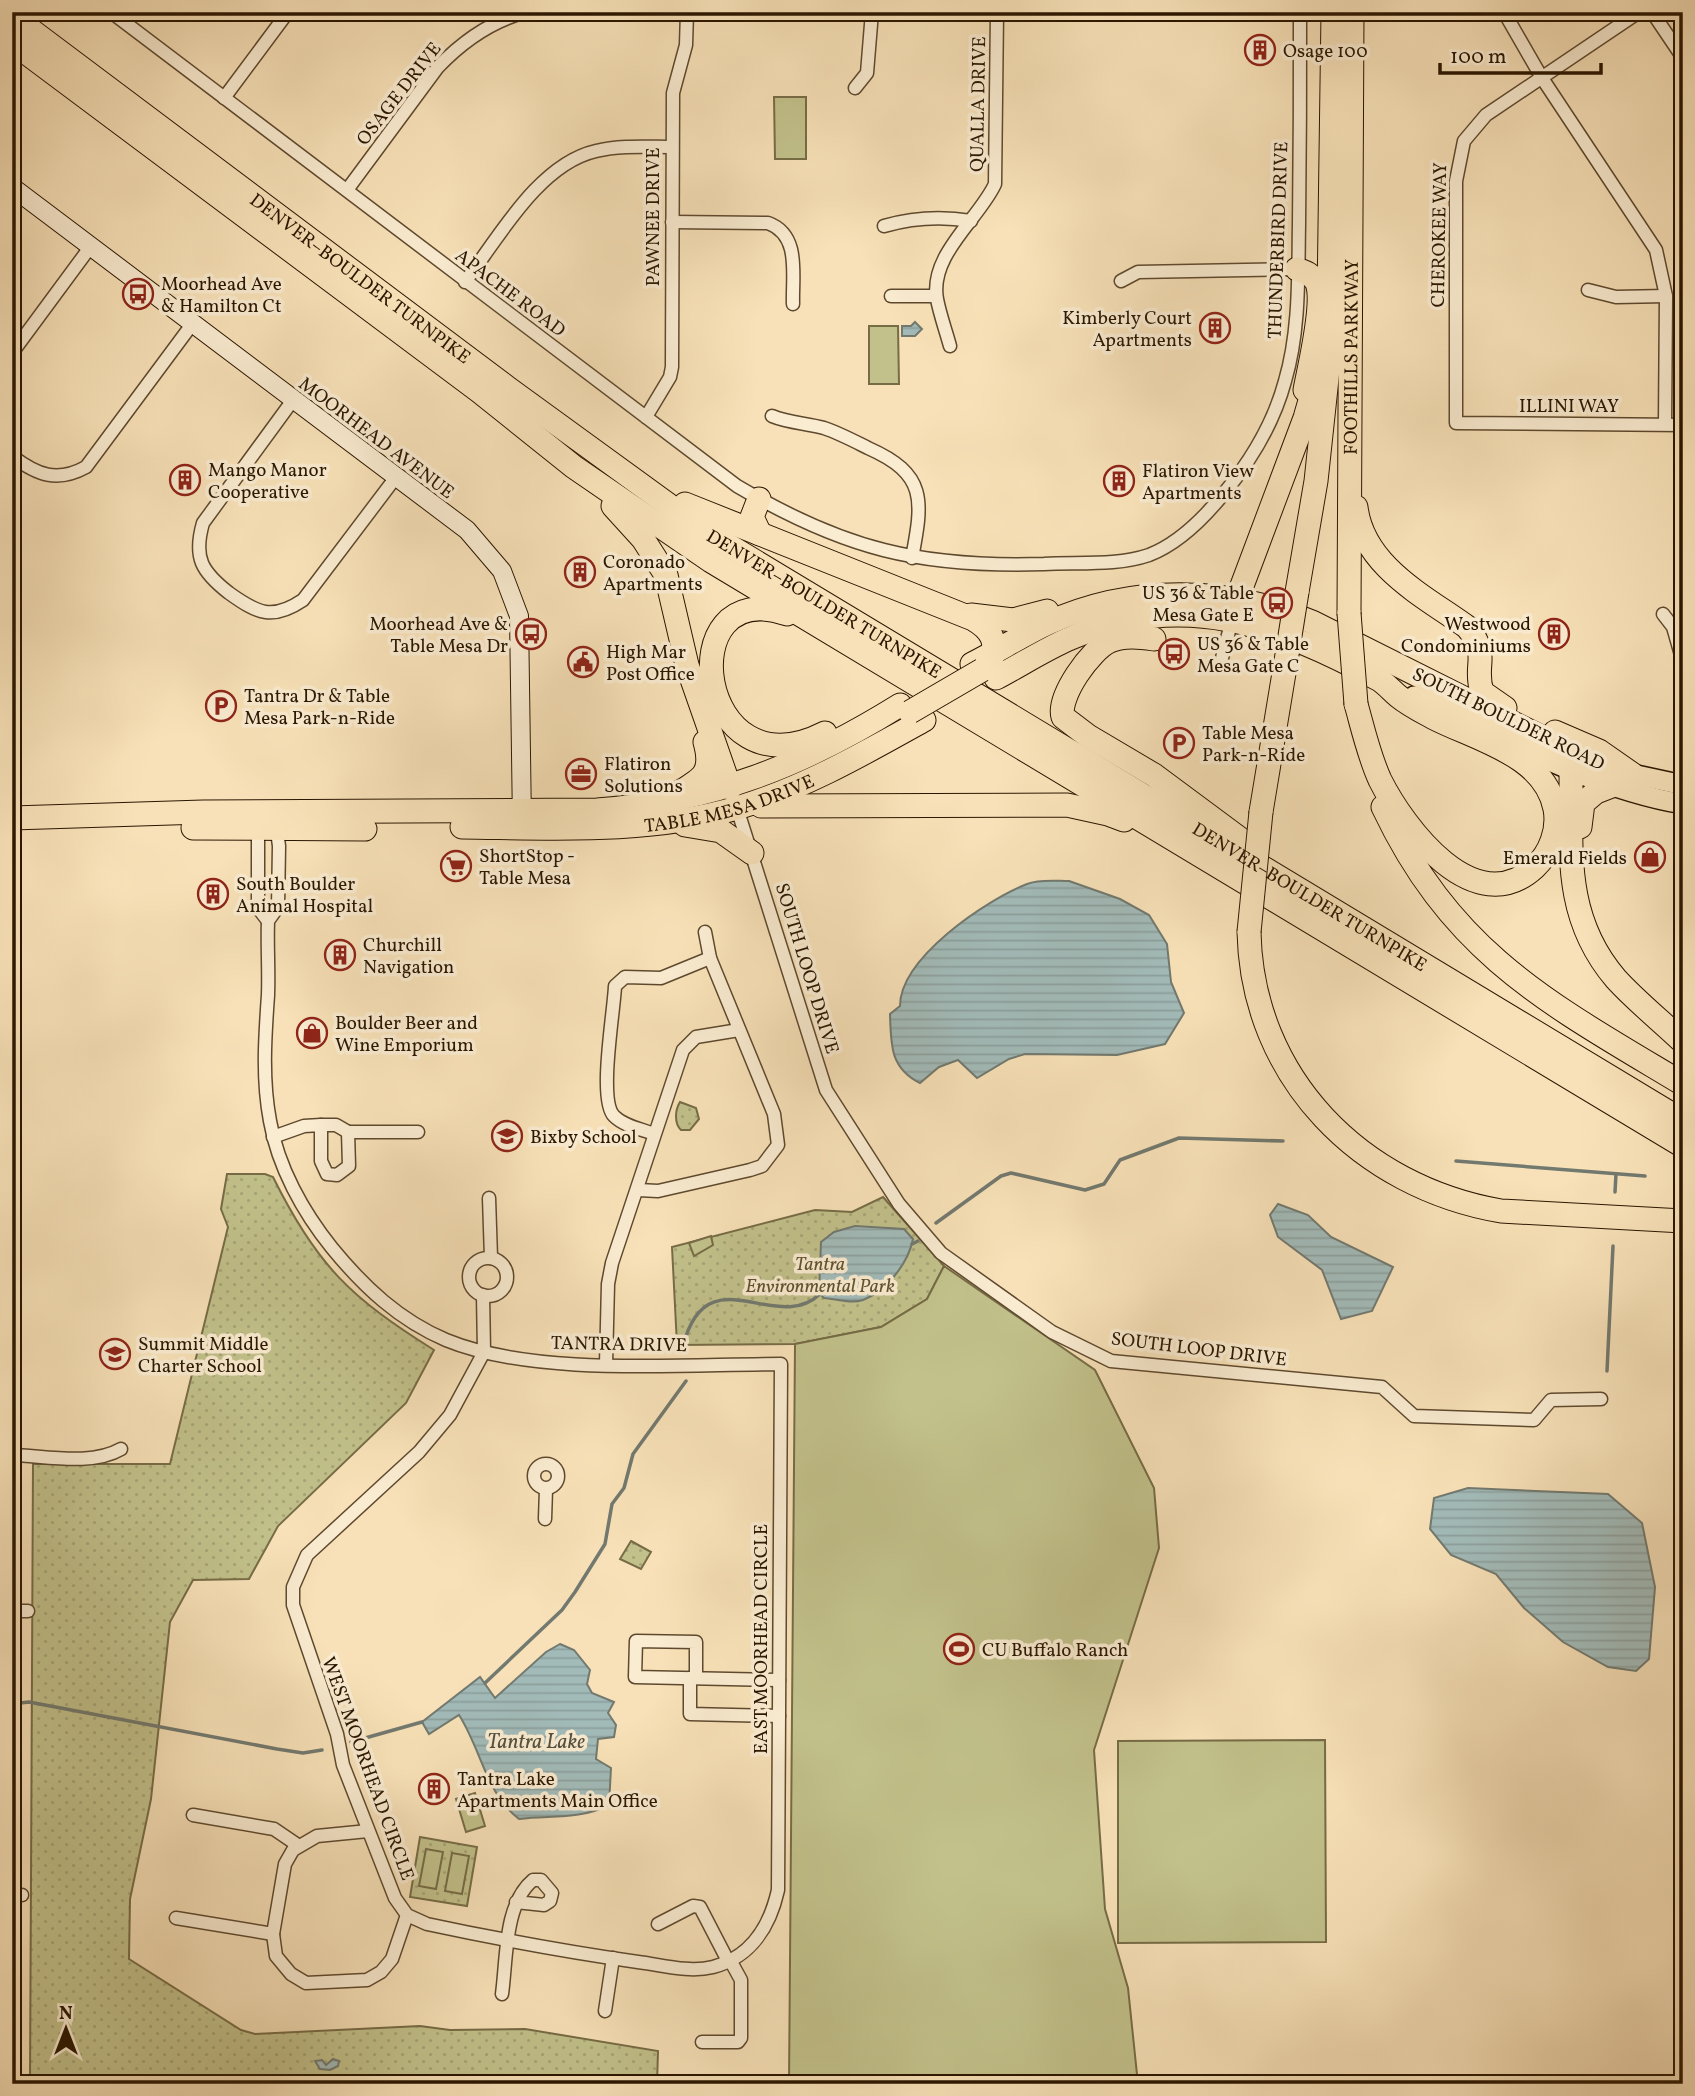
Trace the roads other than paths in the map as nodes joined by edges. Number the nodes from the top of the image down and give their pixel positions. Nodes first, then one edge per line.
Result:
1 (111, 12) edge
2 (288, 12) edge
3 (526, 12) edge
4 (687, 12) edge
5 (872, 12) edge
6 (998, 12) edge
7 (1300, 12) edge
8 (1333, 12) edge
9 (1352, 12) edge
10 (1504, 12) edge
11 (1640, 12) edge
12 (1653, 12) edge
13 (508, 14) edge
14 (12, 16) edge
15 (12, 42) edge
16 (1683, 58) edge
17 (1542, 78) junction
18 (855, 88) dead end
19 (224, 98) junction
20 (671, 147) junction
21 (12, 187) edge
22 (347, 190) junction
23 (971, 221) junction
24 (672, 222) junction
25 (884, 226) dead end
26 (91, 246) junction
27 (1297, 270) junction
28 (1121, 281) dead end
29 (465, 282) junction
30 (1588, 290) dead end
31 (891, 296) dead end
32 (936, 296) junction
33 (1666, 296) junction
34 (793, 304) dead end
35 (1331, 305) junction
36 (193, 323) junction
37 (950, 346) dead end
38 (12, 353) edge
39 (293, 400) junction
40 (772, 416) dead end
41 (646, 417) junction
42 (1456, 423) joint
43 (1665, 424) junction
44 (1683, 425) edge
45 (1349, 449) junction
46 (12, 456) edge
47 (609, 463) junction
48 (1286, 464) junction
49 (574, 467) junction
50 (396, 477) junction
51 (759, 499) junction
52 (760, 534) junction
53 (1254, 552) junction
54 (912, 558) junction
55 (1187, 594) junction
56 (1125, 599) junction
57 (1235, 609) junction
58 (960, 613) junction
59 (1663, 614) dead end
60 (1119, 622) junction
61 (814, 624) junction
62 (1340, 635) joint
63 (1222, 658) dead end
64 (1340, 660) joint
65 (1683, 662) edge
66 (986, 666) junction
67 (1382, 681) junction
68 (700, 704) junction
69 (1356, 704) junction
70 (905, 713) junction
71 (1569, 759) junction
72 (1623, 780) junction
73 (1683, 785) edge
74 (733, 798) junction
75 (1683, 804) edge
76 (664, 813) junction
77 (12, 818) edge
78 (522, 819) junction
79 (269, 824) junction
80 (752, 853) junction
81 (1203, 857) junction
82 (1572, 875) junction
83 (1335, 912) junction
84 (268, 921) junction
85 (705, 932) dead end
86 (710, 958) junction
87 (739, 1030) junction
88 (1683, 1042) edge
89 (1683, 1084) edge
90 (1683, 1121) edge
91 (321, 1125) junction
92 (348, 1132) junction
93 (418, 1132) dead end
94 (654, 1134) junction
95 (273, 1137) junction
96 (1683, 1146) edge
97 (638, 1190) junction
98 (489, 1198) dead end
99 (1683, 1221) edge
100 (491, 1258) junction
101 (484, 1295) junction
102 (484, 1352) junction
103 (606, 1364) junction
104 (781, 1364) joint
105 (1601, 1399) dead end
106 (121, 1449) dead end
107 (12, 1455) edge
108 (546, 1489) dead end
109 (545, 1519) dead end
110 (12, 1611) edge
111 (28, 1611) dead end
112 (693, 1678) junction
113 (779, 1680) junction
114 (779, 1716) junction
115 (193, 1815) dead end
116 (368, 1830) junction
117 (299, 1846) junction
118 (516, 1902) dead end
119 (407, 1914) junction
120 (176, 1918) dead end
121 (659, 1924) dead end
122 (273, 1934) junction
123 (509, 1940) junction
124 (612, 1958) junction
125 (729, 1960) junction
126 (502, 1993) dead end
127 (605, 2011) dead end
128 (702, 2042) dead end

1 - 19 street, APACHE ROAD
2 - 19 street
3 - 13 street, OSAGE DRIVE
4 - 20 street, PAWNEE DRIVE
5 - 18 street
6 - 23 street, QUALLA DRIVE
7 - 27 street, THUNDERBIRD DRIVE
8 - 35 highway, FOOTHILLS PARKWAY
9 - 45 highway, FOOTHILLS PARKWAY
10 - 17 street
11 - 17 street, CHEROKEE WAY
12 - 16 street
13 - 22 street, OSAGE DRIVE
14 - 47 highway, DENVER–BOULDER TURNPIKE
15 - 49 highway, DENVER–BOULDER TURNPIKE
17 - 33 street
17 - 42 street, CHEROKEE WAY
19 - 22 street, APACHE ROAD
20 - 24 street, PAWNEE DRIVE
20 - 29 street
21 - 26 street, MOORHEAD AVENUE
22 - 29 street, APACHE ROAD
23 - 25 street
23 - 32 street, QUALLA DRIVE
24 - 34 street
24 - 41 street, PAWNEE DRIVE
26 - 36 street, MOORHEAD AVENUE
26 - 38 street
27 - 28 street
27 - 48 highway
27 - 54 street, THUNDERBIRD DRIVE
29 - 41 street, APACHE ROAD
30 - 33 street
31 - 32 street
32 - 37 street, QUALLA DRIVE
33 - 43 street
35 - 48 highway
35 - 99 highway, bridge
36 - 39 street, MOORHEAD AVENUE
36 - 46 street
39 - 50 street, MOORHEAD AVENUE
39 - 50 street
40 - 54 street
41 - 51 street, APACHE ROAD
42 - 43 street, ILLINI WAY
43 - 44 street, ILLINI WAY
45 - 69 highway, FOOTHILLS PARKWAY, bridge
45 - 72 highway
47 - 52 highway
47 - 83 highway, DENVER–BOULDER TURNPIKE
48 - 53 highway
49 - 61 highway, DENVER–BOULDER TURNPIKE
49 - 68 highway
50 - 78 street, MOORHEAD AVENUE
51 - 52 highway
51 - 54 street, APACHE ROAD
52 - 58 highway
53 - 55 highway
53 - 57 highway
55 - 56 highway, TABLE MESA DRIVE
55 - 57 highway, TABLE MESA DRIVE
56 - 58 highway
56 - 66 highway, TABLE MESA DRIVE
57 - 60 highway, TABLE MESA DRIVE
57 - 62 highway, TABLE MESA DRIVE
57 - 63 street
57 - 64 highway, TABLE MESA DRIVE
58 - 66 highway
59 - 65 street
60 - 66 highway, TABLE MESA DRIVE
60 - 83 highway
61 - 70 highway
61 - 81 highway, DENVER–BOULDER TURNPIKE
62 - 71 highway, SOUTH BOULDER ROAD
64 - 67 highway, SOUTH BOULDER ROAD
66 - 70 highway, TABLE MESA DRIVE
67 - 69 highway
67 - 71 main road, SOUTH BOULDER ROAD
68 - 74 highway
68 - 76 highway
69 - 89 highway
70 - 74 highway, TABLE MESA DRIVE
70 - 74 highway, TABLE MESA DRIVE
71 - 72 main road, SOUTH BOULDER ROAD
71 - 82 highway
72 - 73 main road, SOUTH BOULDER ROAD
72 - 75 main road, SOUTH BOULDER ROAD
72 - 82 highway
74 - 76 highway, TABLE MESA DRIVE
74 - 80 street, SOUTH LOOP DRIVE
74 - 81 highway
76 - 78 highway, TABLE MESA DRIVE
76 - 80 highway
77 - 79 highway, TABLE MESA DRIVE
78 - 79 highway, TABLE MESA DRIVE
79 - 84 street, TANTRA DRIVE
79 - 84 street, TANTRA DRIVE
80 - 105 street, SOUTH LOOP DRIVE
81 - 96 highway, DENVER–BOULDER TURNPIKE
82 - 88 highway
83 - 90 highway, DENVER–BOULDER TURNPIKE
84 - 95 street, TANTRA DRIVE
85 - 86 street
86 - 87 street
86 - 94 street
87 - 94 street
87 - 97 street
91 - 92 street
91 - 92 street
91 - 95 street
92 - 93 street
94 - 97 street
95 - 102 street, TANTRA DRIVE
97 - 103 street
98 - 100 street
100 - 101 street
100 - 101 street
101 - 102 street
102 - 103 street, TANTRA DRIVE
102 - 116 street, WEST MOORHEAD CIRCLE
103 - 104 street, TANTRA DRIVE
104 - 113 street, EAST MOORHEAD CIRCLE
106 - 107 street
108 - 109 street
110 - 111 street
112 - 112 street
112 - 113 street
112 - 114 street
113 - 114 street, EAST MOORHEAD CIRCLE
114 - 125 street, EAST MOORHEAD CIRCLE
115 - 117 street
116 - 117 street
116 - 119 street, WEST MOORHEAD CIRCLE
117 - 122 street
118 - 123 street
119 - 122 street
119 - 123 street
120 - 122 street
121 - 125 street
123 - 124 street
123 - 126 street
124 - 125 street
124 - 127 street
125 - 128 street

